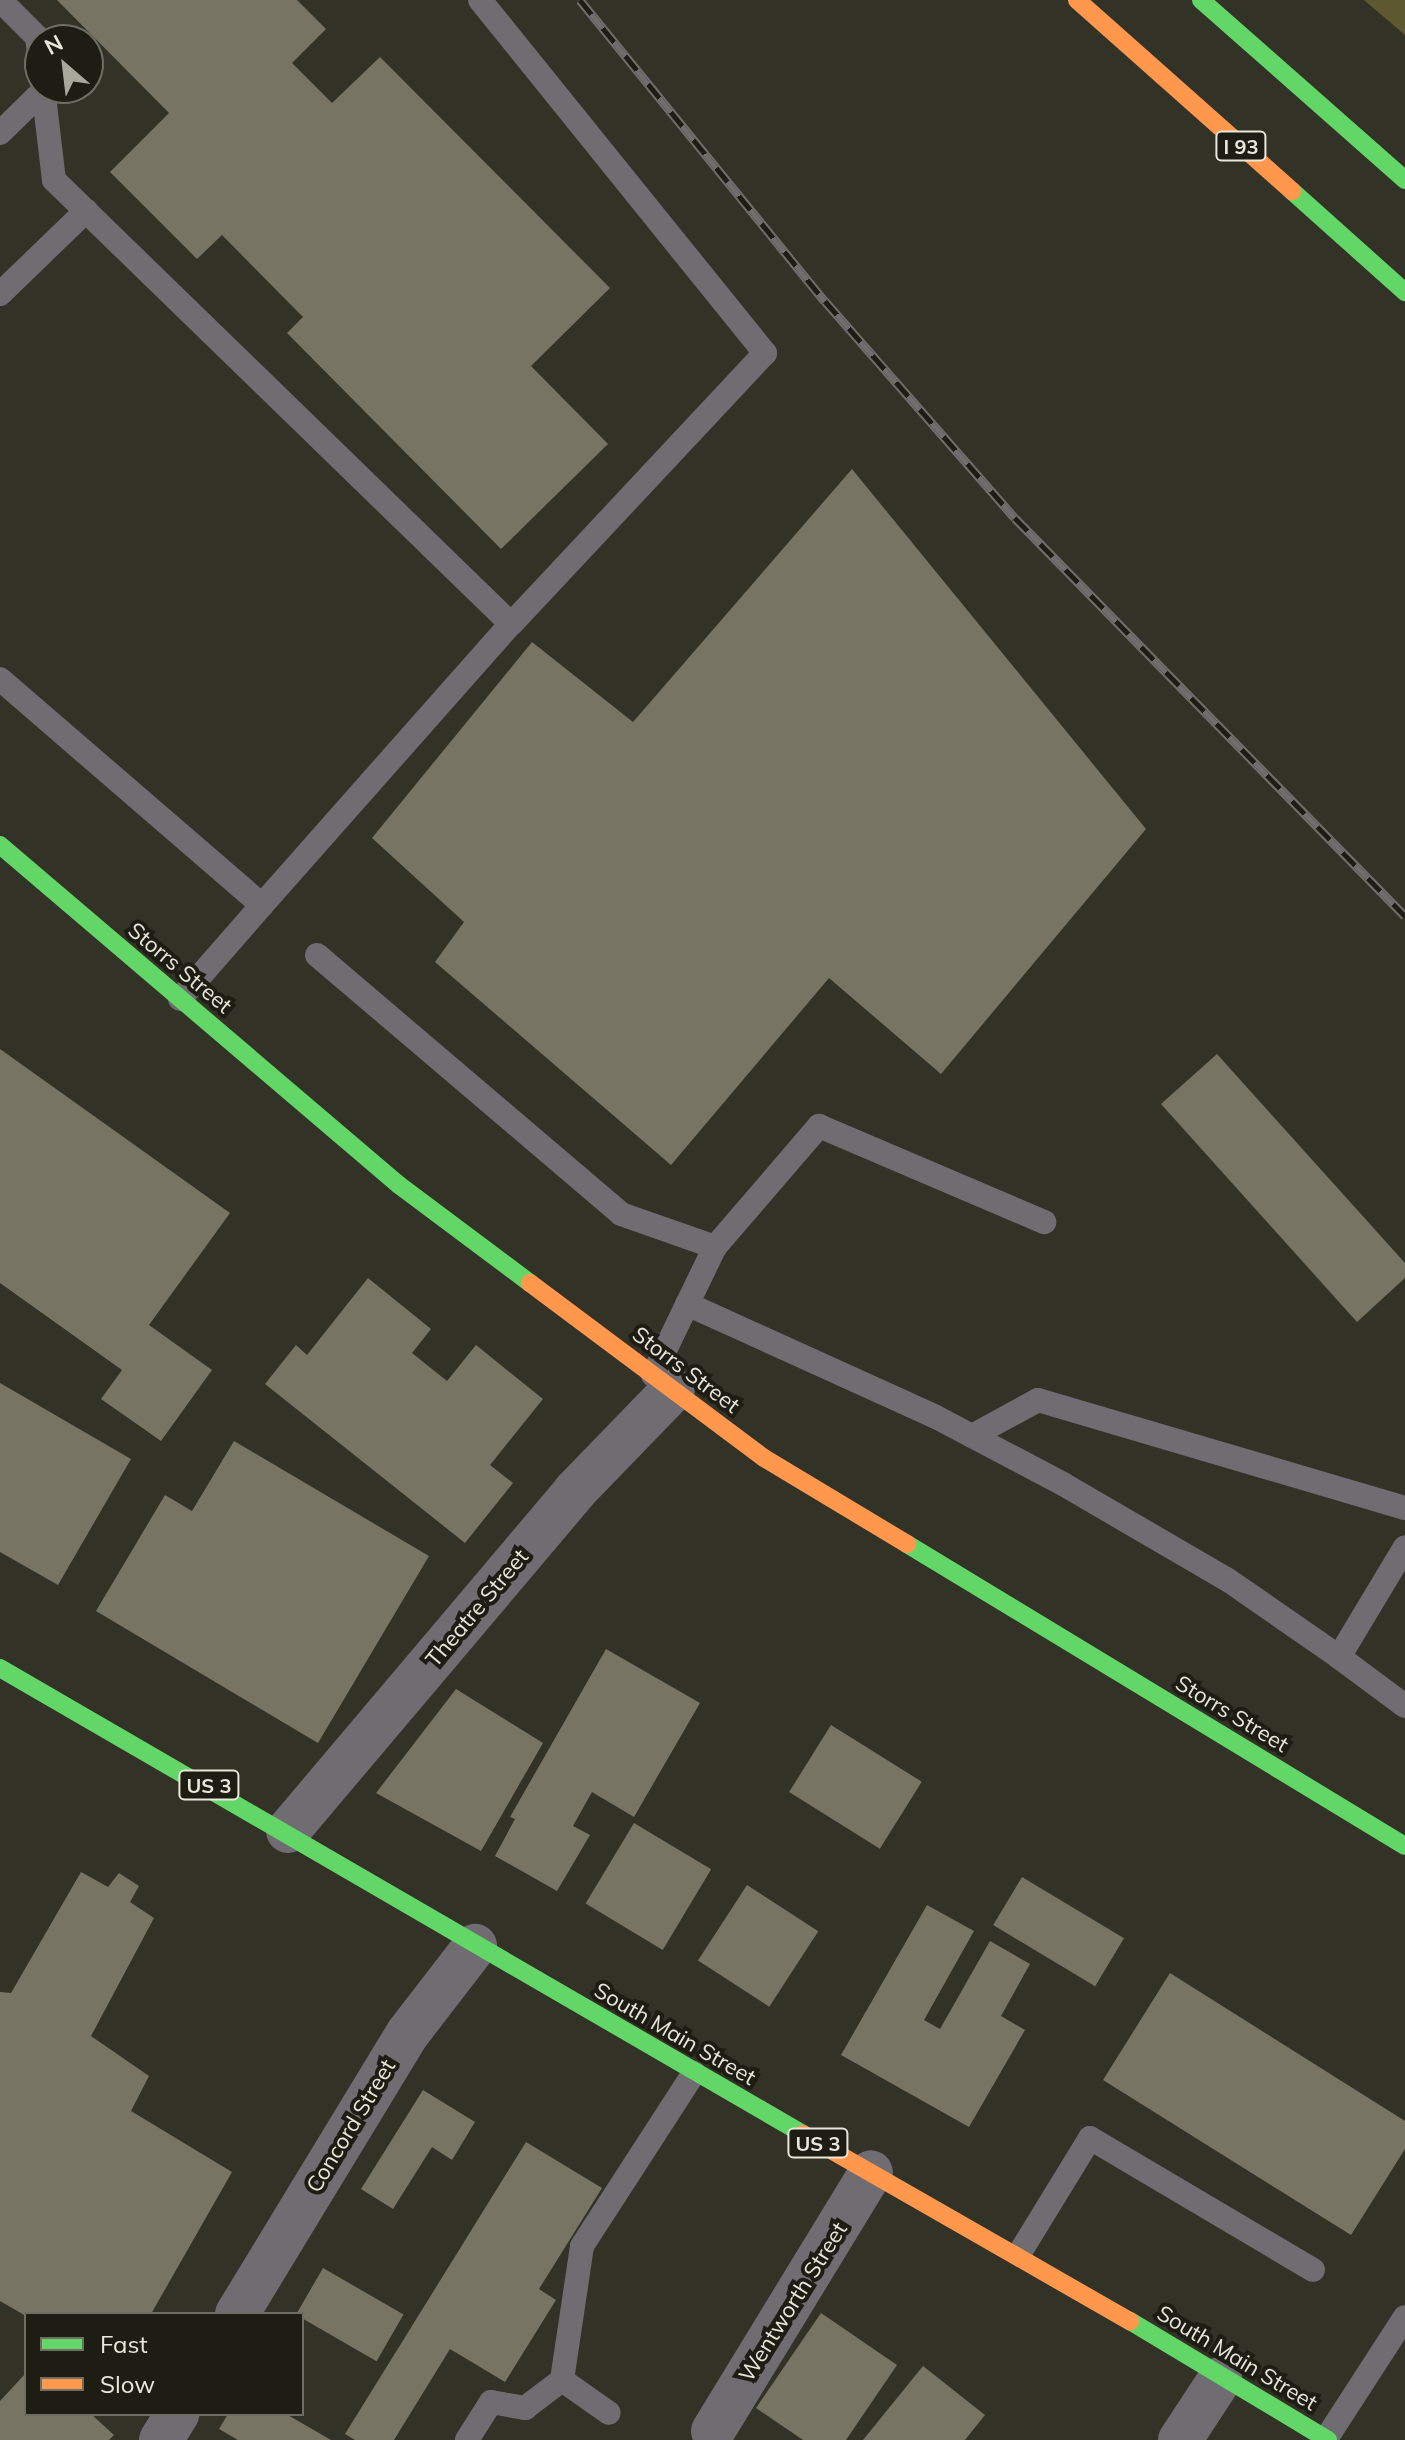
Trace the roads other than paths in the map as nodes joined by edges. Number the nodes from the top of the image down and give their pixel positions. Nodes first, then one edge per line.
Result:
1 (0, 0) edge
2 (480, 0) edge
3 (1077, 0) edge
4 (1201, 0) edge
5 (24, 24) edge
6 (28, 104) edge
7 (45, 104) edge
8 (0, 133) edge
9 (1405, 180) edge
10 (86, 211) junction
11 (1405, 292) edge
12 (0, 294) edge
13 (511, 624) junction
14 (0, 679) edge
15 (0, 845) edge
16 (262, 905) junction
17 (317, 955) dead end
18 (180, 999) junction
19 (1044, 1222) dead end
20 (715, 1247) junction
21 (687, 1304) junction
22 (663, 1383) junction
23 (972, 1436) junction
24 (1405, 1508) edge
25 (1405, 1547) edge
26 (1339, 1657) junction
27 (0, 1668) edge
28 (1405, 1706) edge
29 (288, 1831) junction
30 (1405, 1846) edge
31 (475, 1946) junction
32 (694, 2073) junction
33 (871, 2172) junction
34 (1019, 2254) junction
35 (1313, 2270) dead end
36 (238, 2312) edge
37 (1405, 2317) edge
38 (1220, 2379) junction
39 (562, 2380) junction
40 (609, 2413) dead end
41 (176, 2416) edge
42 (713, 2431) dead end
43 (161, 2440) edge
44 (467, 2440) edge
45 (1180, 2440) edge
46 (1327, 2440) edge

1 - 5 lane
2 - 13 lane
3 - 11 main road, I 93
4 - 9 main road
6 - 8 lane
7 - 10 lane
10 - 12 lane
10 - 13 lane
13 - 16 lane
14 - 16 lane
15 - 18 main road, Storrs Street
16 - 18 lane
17 - 20 lane
18 - 22 main road, Storrs Street
19 - 20 lane
20 - 21 lane
21 - 22 lane
21 - 23 lane
22 - 29 street, Theatre Street
22 - 30 main road, Storrs Street
23 - 24 lane
23 - 26 lane
25 - 26 lane
26 - 28 lane
27 - 29 main road, South Main Street / US 3
29 - 31 main road, South Main Street / US 3
31 - 32 main road, South Main Street / US 3
31 - 36 street, Concord Street
32 - 33 main road, South Main Street / US 3
32 - 39 lane
33 - 34 main road, South Main Street / US 3
33 - 42 street, Wentworth Street
34 - 35 lane
34 - 38 main road, South Main Street / US 3
37 - 46 lane
38 - 45 street
38 - 46 main road, South Main Street / US 3
39 - 40 lane
39 - 44 lane
41 - 43 street

